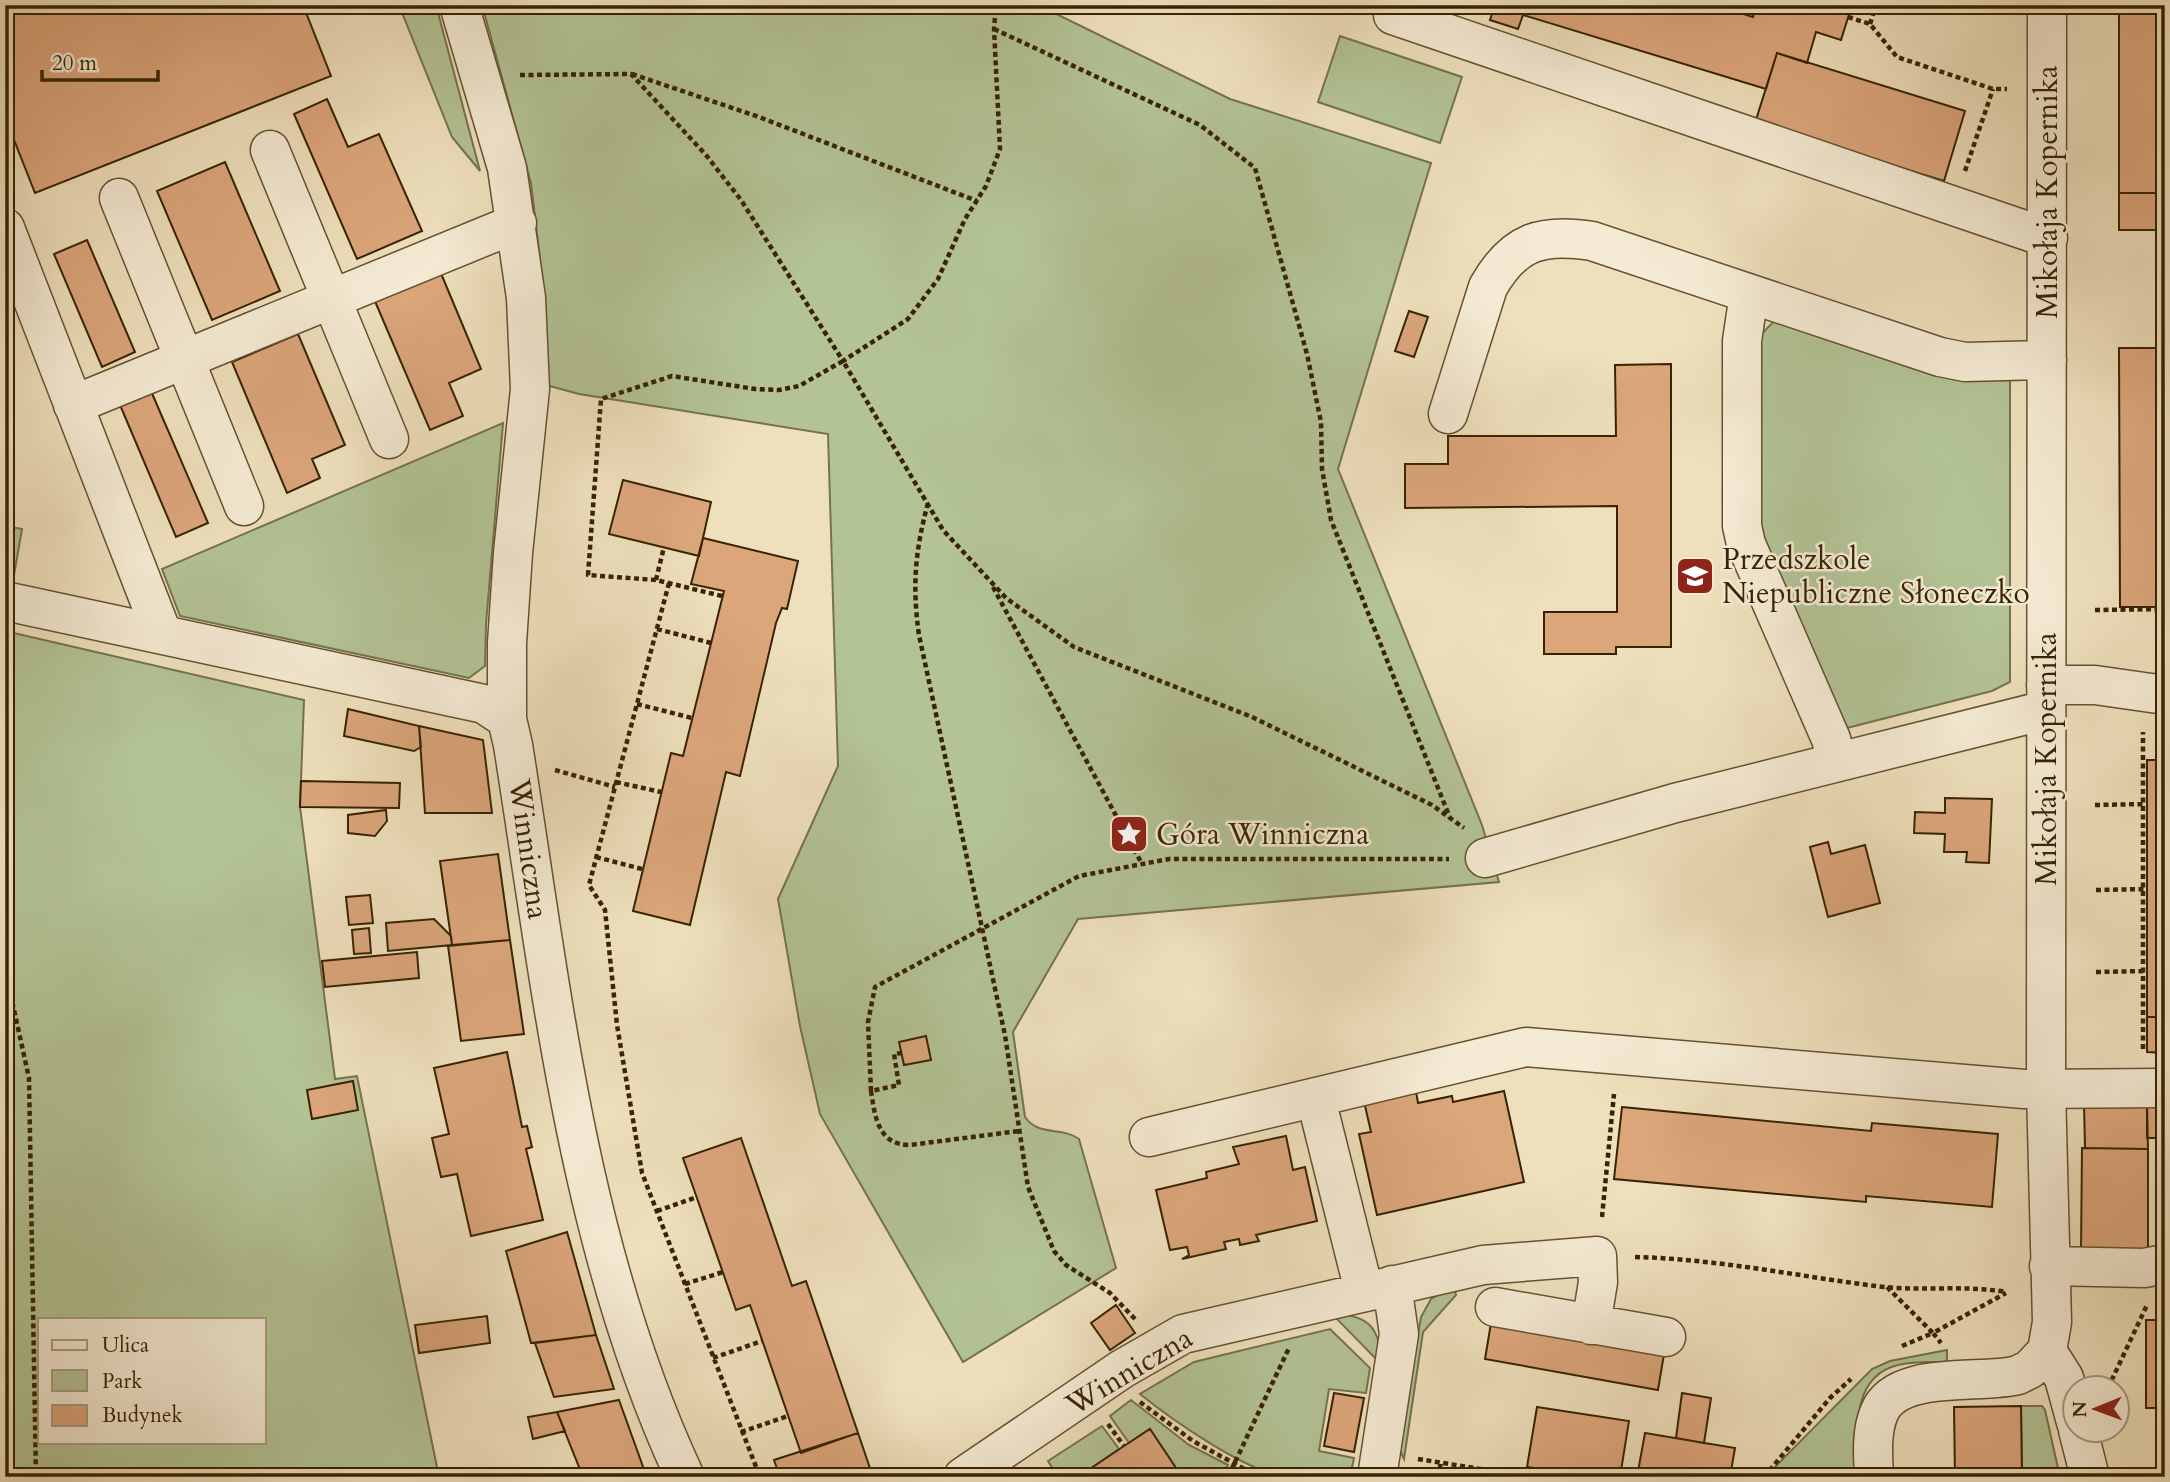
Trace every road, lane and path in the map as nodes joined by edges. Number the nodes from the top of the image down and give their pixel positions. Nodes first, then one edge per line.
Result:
1 (459, 5) edge
2 (996, 5) edge
3 (1876, 5) edge
4 (2048, 5) edge
5 (1393, 15) dead end
6 (1848, 17) dead end
7 (1870, 24) junction
8 (994, 29) junction
9 (631, 74) junction
10 (481, 81) junction
11 (1993, 89) junction
12 (2019, 89) dead end
13 (270, 150) dead end
14 (119, 198) dead end
15 (977, 201) junction
16 (1952, 205) junction
17 (517, 223) junction
18 (5, 228) edge
19 (2048, 238) junction
20 (1749, 294) junction
21 (331, 300) junction
22 (184, 360) junction
23 (843, 360) junction
24 (2047, 360) junction
25 (74, 405) junction
26 (1448, 414) dead end
27 (389, 439) dead end
28 (928, 503) junction
29 (244, 506) dead end
30 (664, 547) dead end
31 (656, 580) junction
32 (989, 580) junction
33 (669, 583) junction
34 (722, 596) dead end
35 (5, 601) edge
36 (2095, 610) dead end
37 (2165, 610) edge
38 (657, 629) junction
39 (162, 633) junction
40 (711, 643) dead end
41 (2046, 697) junction
42 (637, 704) junction
43 (2154, 709) edge
44 (692, 718) dead end
45 (507, 719) junction
46 (516, 759) junction
47 (1837, 762) junction
48 (616, 784) junction
49 (661, 792) dead end
50 (2144, 804) junction
51 (2095, 805) dead end
52 (1451, 818) junction
53 (1477, 845) junction
54 (596, 858) junction
55 (1142, 864) junction
56 (642, 869) dead end
57 (2144, 889) junction
58 (2096, 890) dead end
59 (982, 928) junction
60 (5, 969) edge
61 (2145, 971) junction
62 (2096, 972) dead end
63 (902, 1053) dead end
64 (2154, 1088) edge
65 (2046, 1089) junction
66 (871, 1091) junction
67 (1316, 1099) junction
68 (1019, 1130) junction
69 (1149, 1138) dead end
70 (697, 1197) dead end
71 (657, 1211) junction
72 (1597, 1256) junction
73 (2165, 1264) edge
74 (2049, 1266) junction
75 (723, 1272) dead end
76 (685, 1284) junction
77 (1887, 1287) junction
78 (2015, 1287) dead end
79 (1378, 1288) junction
80 (2006, 1292) junction
81 (2148, 1303) dead end
82 (1495, 1307) dead end
83 (1591, 1325) junction
84 (1666, 1337) dead end
85 (1294, 1340) dead end
86 (762, 1341) dead end
87 (1155, 1348) junction
88 (2047, 1351) junction
89 (713, 1358) junction
90 (2115, 1374) edge
91 (2062, 1375) edge
92 (1139, 1401) dead end
93 (788, 1416) dead end
94 (1105, 1420) dead end
95 (741, 1432) junction
96 (2082, 1444) edge
97 (1124, 1446) dead end
98 (1410, 1448) dead end
99 (1441, 1462) junction
100 (1234, 1464) junction
101 (36, 1477) edge
102 (685, 1477) edge
103 (760, 1477) edge
104 (963, 1477) edge
105 (1228, 1477) edge
106 (1259, 1477) edge
107 (1377, 1477) edge
108 (1438, 1477) edge
109 (1531, 1477) edge
110 (1874, 1477) edge
111 (2090, 1477) edge

1 - 10 street, Winniczna
2 - 8 path
3 - 7 path
4 - 19 street, Mikołaja Kopernika
5 - 16 street
6 - 7 path
7 - 11 path
8 - 15 path
8 - 52 path
9 - 10 path
9 - 15 path
9 - 23 path
10 - 17 street, Winniczna
11 - 12 path
11 - 16 path
13 - 21 street
14 - 22 street
15 - 23 path
16 - 19 street
17 - 21 street
17 - 45 street, Winniczna
18 - 25 street
19 - 24 street, Mikołaja Kopernika
20 - 24 street
20 - 26 street
20 - 47 street
21 - 22 street
21 - 27 street
22 - 25 street
22 - 29 street
23 - 28 path
23 - 31 path
24 - 41 street, Mikołaja Kopernika
25 - 39 street
28 - 32 path
28 - 59 path
30 - 31 path
31 - 33 path
32 - 52 path
32 - 55 path
33 - 34 path
33 - 38 path
35 - 39 street
36 - 37 path
38 - 40 path
38 - 42 path
39 - 45 street
41 - 43 street
41 - 47 street
41 - 65 street, Mikołaja Kopernika
42 - 44 path
42 - 48 path
43 - 50 path
45 - 46 street, Winniczna
46 - 48 path
46 - 102 street, Winniczna
47 - 53 street
48 - 49 path
48 - 54 path
50 - 51 path
50 - 57 path
52 - 53 path
53 - 55 path
54 - 56 path
54 - 71 path
55 - 59 path
57 - 58 path
57 - 61 path
59 - 66 path
59 - 68 path
60 - 101 path
61 - 62 path
61 - 64 path
63 - 66 path
64 - 65 street
65 - 67 street
65 - 74 street, Mikołaja Kopernika
66 - 68 path
67 - 69 street
67 - 79 street
68 - 87 path
70 - 71 path
71 - 76 path
72 - 77 path
72 - 79 street, Winniczna
72 - 83 street
73 - 74 street
74 - 88 street, Mikołaja Kopernika
75 - 76 path
76 - 89 path
77 - 80 path
77 - 80 path
78 - 80 path
79 - 87 street, Winniczna
79 - 107 street
81 - 90 path
82 - 83 street
83 - 84 street
85 - 100 path
86 - 89 path
87 - 104 street, Winniczna
88 - 91 street
88 - 110 street
89 - 95 path
92 - 100 path
93 - 95 path
94 - 97 path
95 - 103 path
96 - 111 street
98 - 99 path
99 - 108 path
99 - 109 path
100 - 105 path
100 - 106 path

